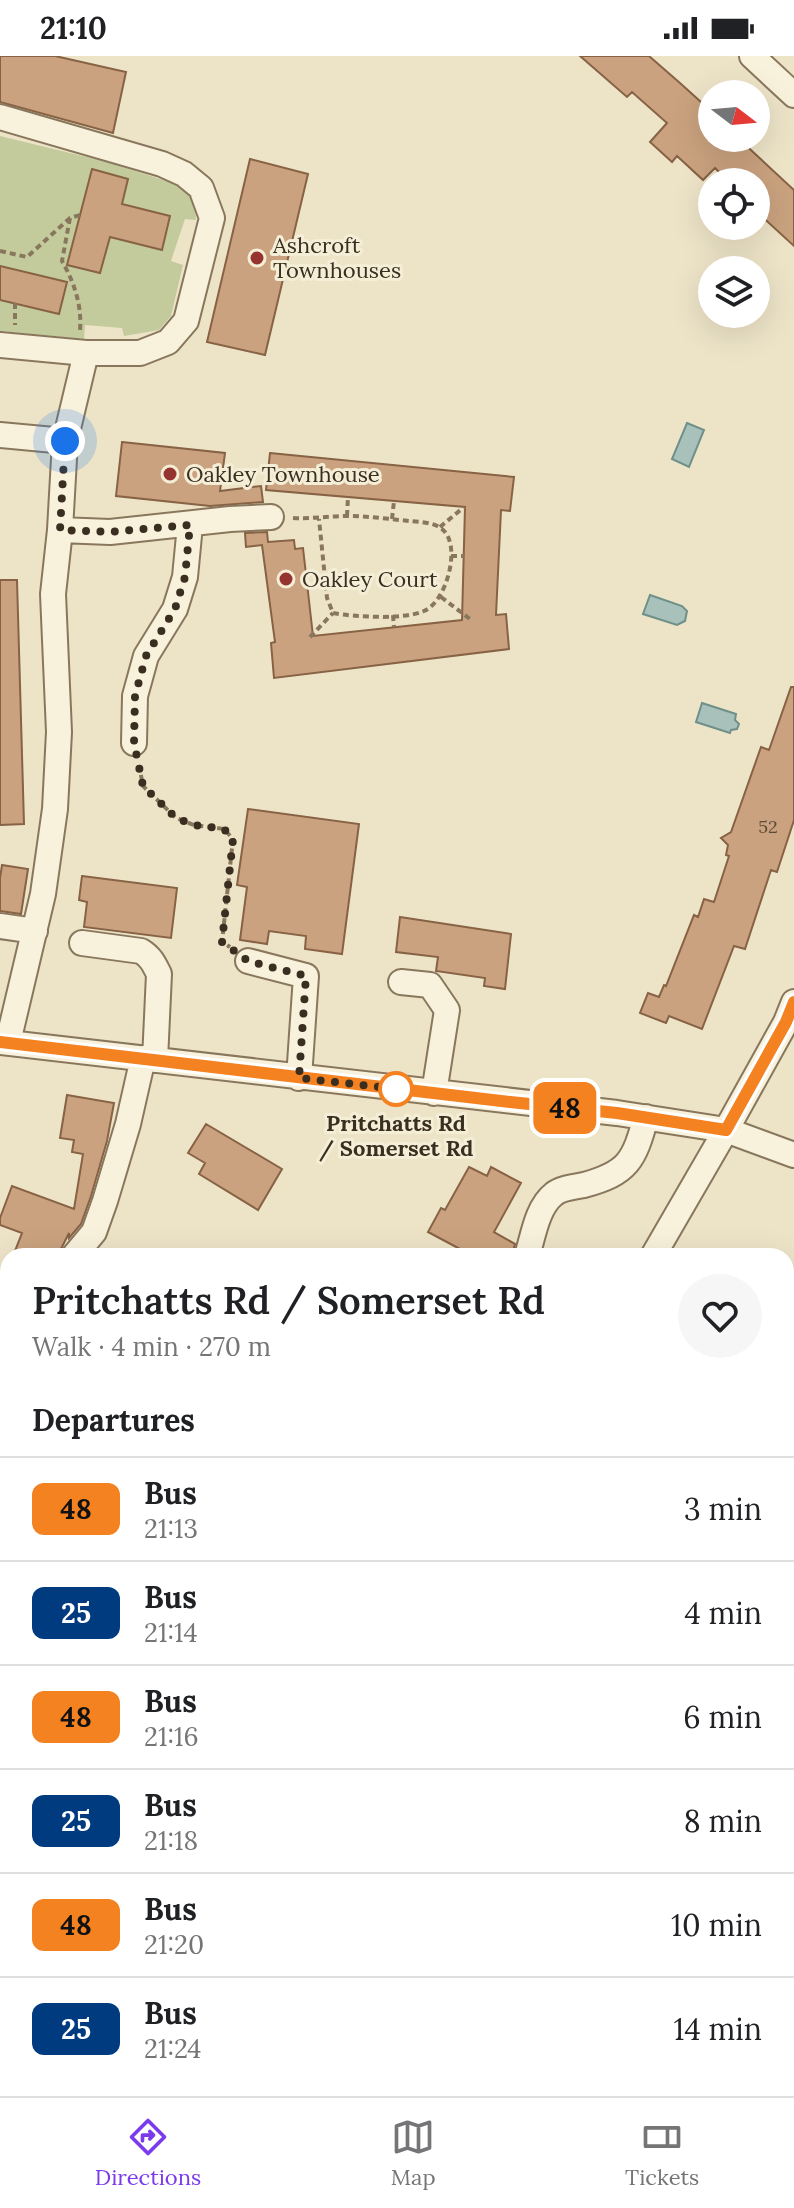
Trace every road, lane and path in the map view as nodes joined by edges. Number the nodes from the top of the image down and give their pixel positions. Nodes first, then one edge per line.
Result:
1 (752, 56) edge
2 (794, 95) edge
3 (0, 117) edge
4 (80, 215) dead end
5 (70, 218) junction
6 (0, 251) edge
7 (0, 345) edge
8 (82, 352) junction
9 (0, 435) edge
10 (65, 441) junction
11 (348, 497) dead end
12 (394, 501) dead end
13 (464, 507) dead end
14 (347, 516) junction
15 (271, 517) dead end
16 (392, 519) junction
17 (190, 525) junction
18 (440, 527) junction
19 (60, 530) junction
20 (451, 556) junction
21 (464, 556) dead end
22 (441, 597) junction
23 (333, 613) junction
24 (393, 615) junction
25 (470, 619) dead end
26 (394, 627) dead end
27 (310, 637) dead end
28 (134, 743) joint
29 (0, 926) edge
30 (35, 931) junction
31 (82, 943) dead end
32 (248, 961) joint
33 (401, 982) dead end
34 (794, 1002) edge
35 (4, 1042) edge
36 (149, 1059) junction
37 (299, 1078) junction
38 (434, 1093) junction
39 (646, 1117) junction
40 (726, 1130) junction
41 (794, 1155) edge
42 (81, 1248) edge
43 (530, 1248) edge
44 (658, 1248) edge

1 - 2 street
3 - 8 street
4 - 5 path
5 - 6 path
5 - 8 path
7 - 8 street
8 - 10 street
9 - 10 street
10 - 19 street
11 - 14 path
12 - 16 path
13 - 18 path
14 - 16 path
14 - 23 path
15 - 17 street
16 - 18 path
17 - 19 street
17 - 28 street
18 - 20 path
19 - 30 street
20 - 21 path
20 - 22 path
22 - 24 path
22 - 25 path
23 - 24 path
23 - 27 path
24 - 26 path
28 - 32 path
29 - 30 street
30 - 35 street
31 - 36 street
32 - 37 street
33 - 38 street
34 - 40 street
35 - 36 street
36 - 37 street
36 - 42 street
37 - 38 street
38 - 39 street
39 - 40 street
39 - 43 street
40 - 41 street
40 - 44 street

